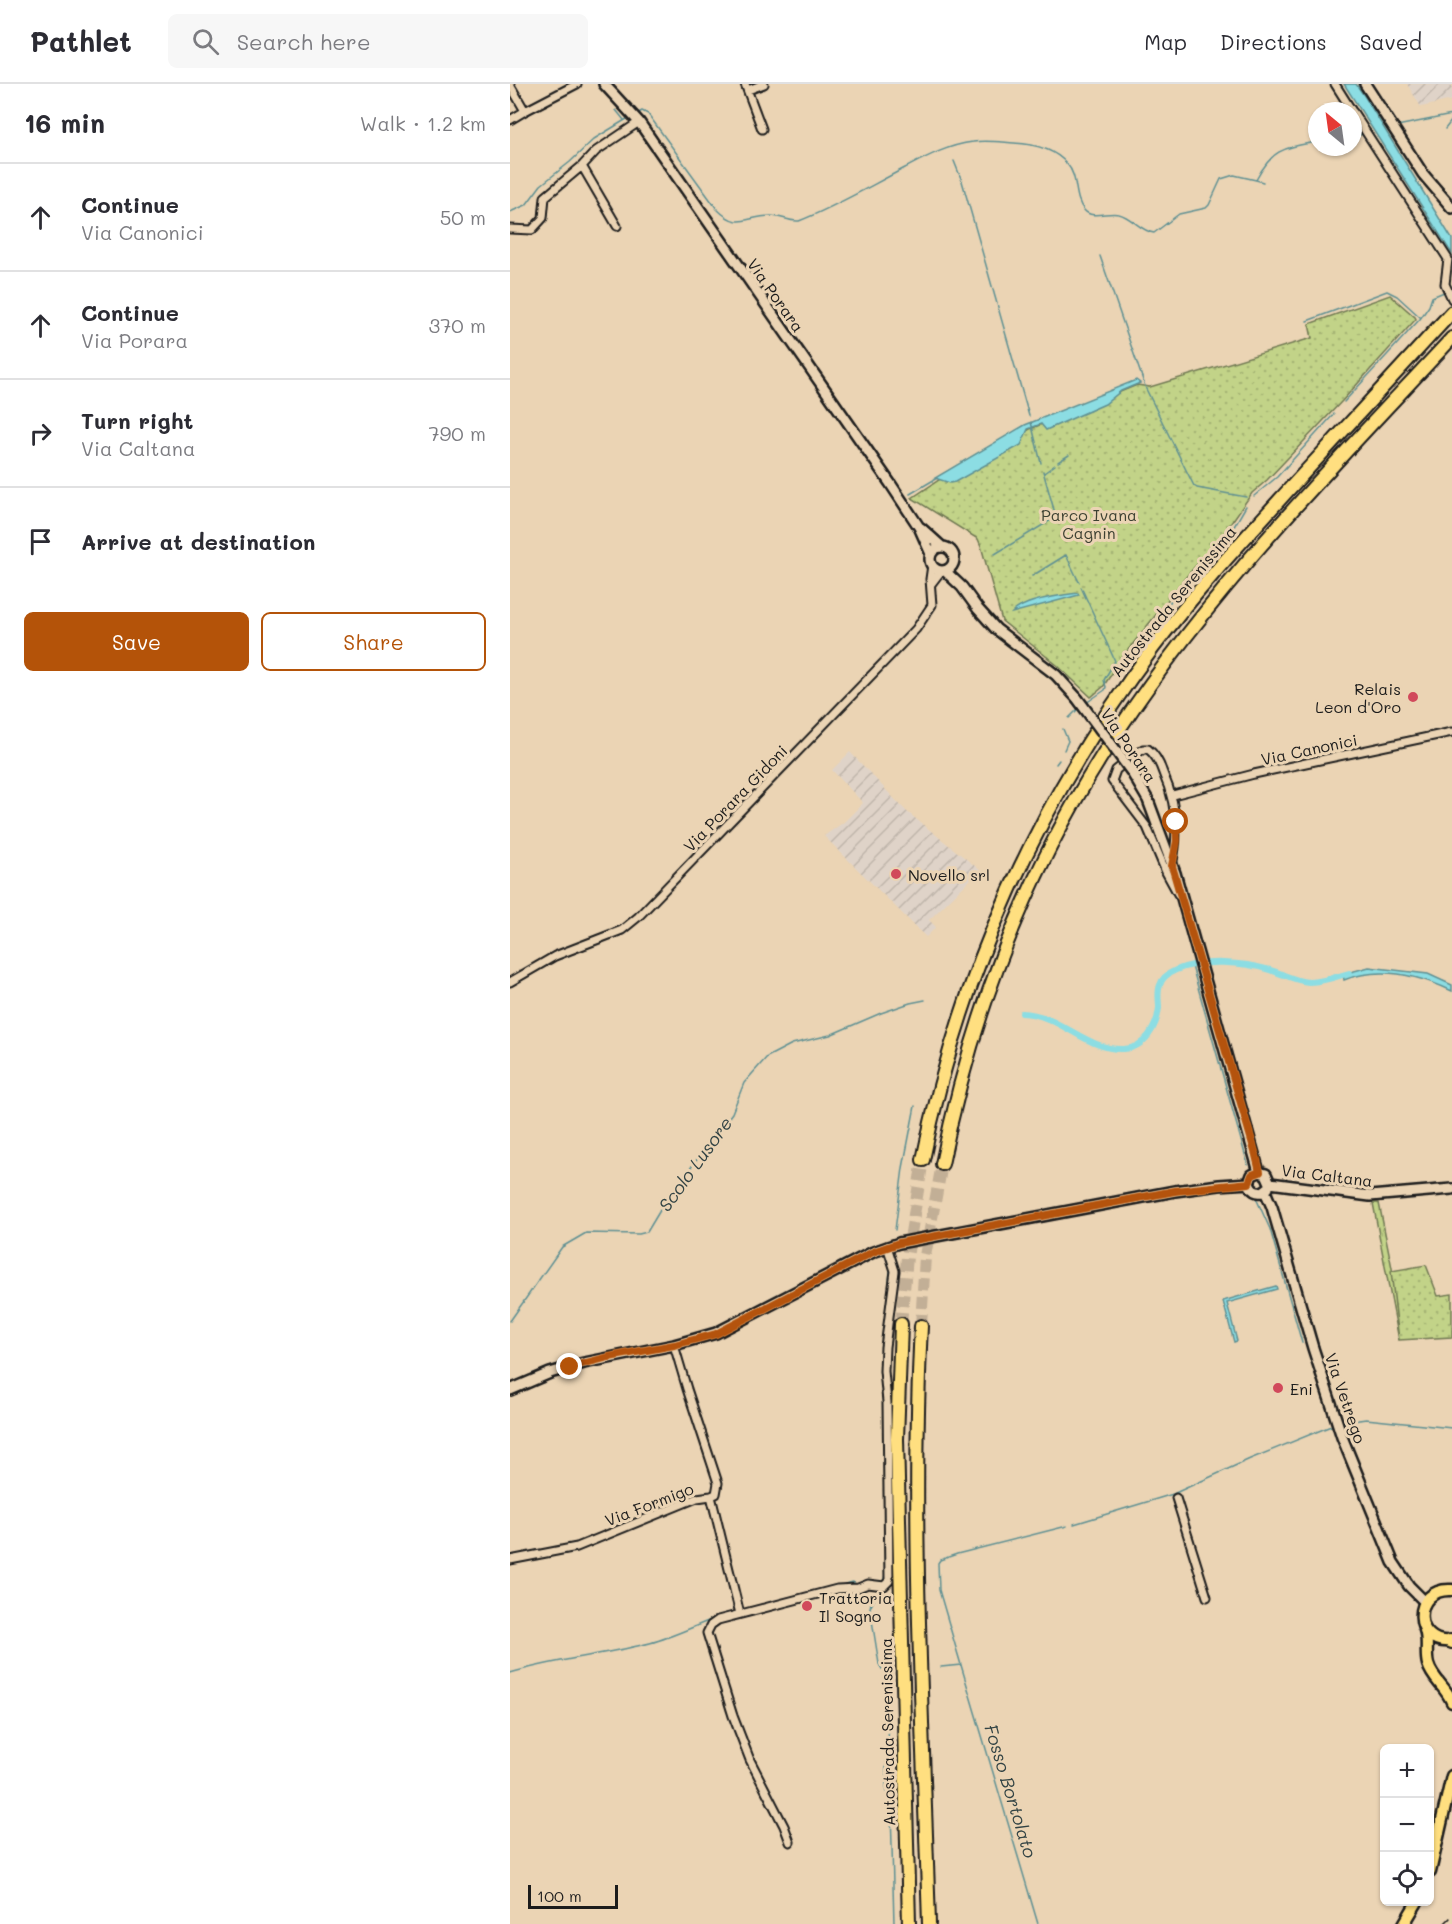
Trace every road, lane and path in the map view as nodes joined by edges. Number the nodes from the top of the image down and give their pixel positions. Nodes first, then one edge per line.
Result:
1 (577, 84) edge
2 (604, 84) edge
3 (764, 84) edge
4 (1335, 84) edge
5 (1365, 84) edge
6 (510, 85) edge
7 (747, 87) edge
8 (1347, 102) edge
9 (525, 111) junction
10 (510, 120) edge
11 (637, 120) junction
12 (1362, 126) edge
13 (762, 129) dead end
14 (582, 166) junction
15 (1452, 208) edge
16 (617, 226) dead end
17 (510, 229) edge
18 (1452, 298) edge
19 (1452, 312) edge
20 (1452, 338) edge
21 (919, 527) junction
22 (941, 546) junction
23 (931, 554) junction
24 (932, 565) junction
25 (946, 569) junction
26 (931, 584) junction
27 (1452, 732) edge
28 (1173, 795) junction
29 (1172, 866) junction
30 (1185, 907) junction
31 (510, 982) edge
32 (923, 1160) tunnel mouth
33 (942, 1164) tunnel mouth
34 (1260, 1172) junction
35 (1249, 1183) junction
36 (1268, 1187) junction
37 (1452, 1189) edge
38 (887, 1246) junction
39 (901, 1324) tunnel mouth
40 (921, 1326) tunnel mouth
41 (674, 1345) junction
42 (510, 1390) edge
43 (711, 1496) junction
44 (1176, 1498) dead end
45 (510, 1560) edge
46 (1452, 1590) edge
47 (1207, 1597) dead end
48 (1425, 1602) junction
49 (739, 1611) junction
50 (1422, 1624) junction
51 (1450, 1641) edge
52 (1427, 1656) junction
53 (1452, 1702) edge
54 (1452, 1776) edge
55 (790, 1842) dead end
56 (1434, 1855) edge
57 (1415, 1906) edge
58 (909, 1924) edge
59 (929, 1924) edge
60 (1404, 1924) edge

1 - 9 street
2 - 11 main road, Via Porara
3 - 7 street
4 - 8 street
5 - 15 main road
6 - 9 street
7 - 13 street
9 - 10 street
11 - 14 street
11 - 21 main road, Via Porara
12 - 18 street
14 - 16 street
14 - 17 street
19 - 32 highway, Autostrada Serenissima
20 - 33 highway, Autostrada Serenissima
21 - 22 main road, Via Porara
21 - 23 main road, Via Porara
22 - 23 main road
22 - 25 main road, Via Porara
23 - 24 main road, Via Porara
24 - 25 main road
24 - 26 street, Via Porara Gidoni
25 - 26 street
25 - 29 main road, Via Porara, bridge
26 - 31 street, Via Porara Gidoni
27 - 28 street, Via Canonici
28 - 29 street
28 - 30 street
29 - 30 main road, Via Porara
30 - 34 main road, Via Porara
34 - 35 main road, Via Caltana
34 - 36 main road, Via Caltana
35 - 36 main road, Via Caltana
35 - 38 main road
36 - 37 main road, Via Caltana
36 - 48 main road, Via Vetrego
38 - 41 main road
38 - 49 street
39 - 58 highway, Autostrada Serenissima
40 - 59 highway
41 - 42 main road
41 - 43 street, Via Formigo
43 - 45 street, Via Formigo
43 - 49 street
44 - 47 street
46 - 48 main road
48 - 50 main road
49 - 55 street
50 - 51 main road
50 - 52 main road
51 - 52 main road
52 - 53 main road
54 - 56 main road
57 - 60 main road

